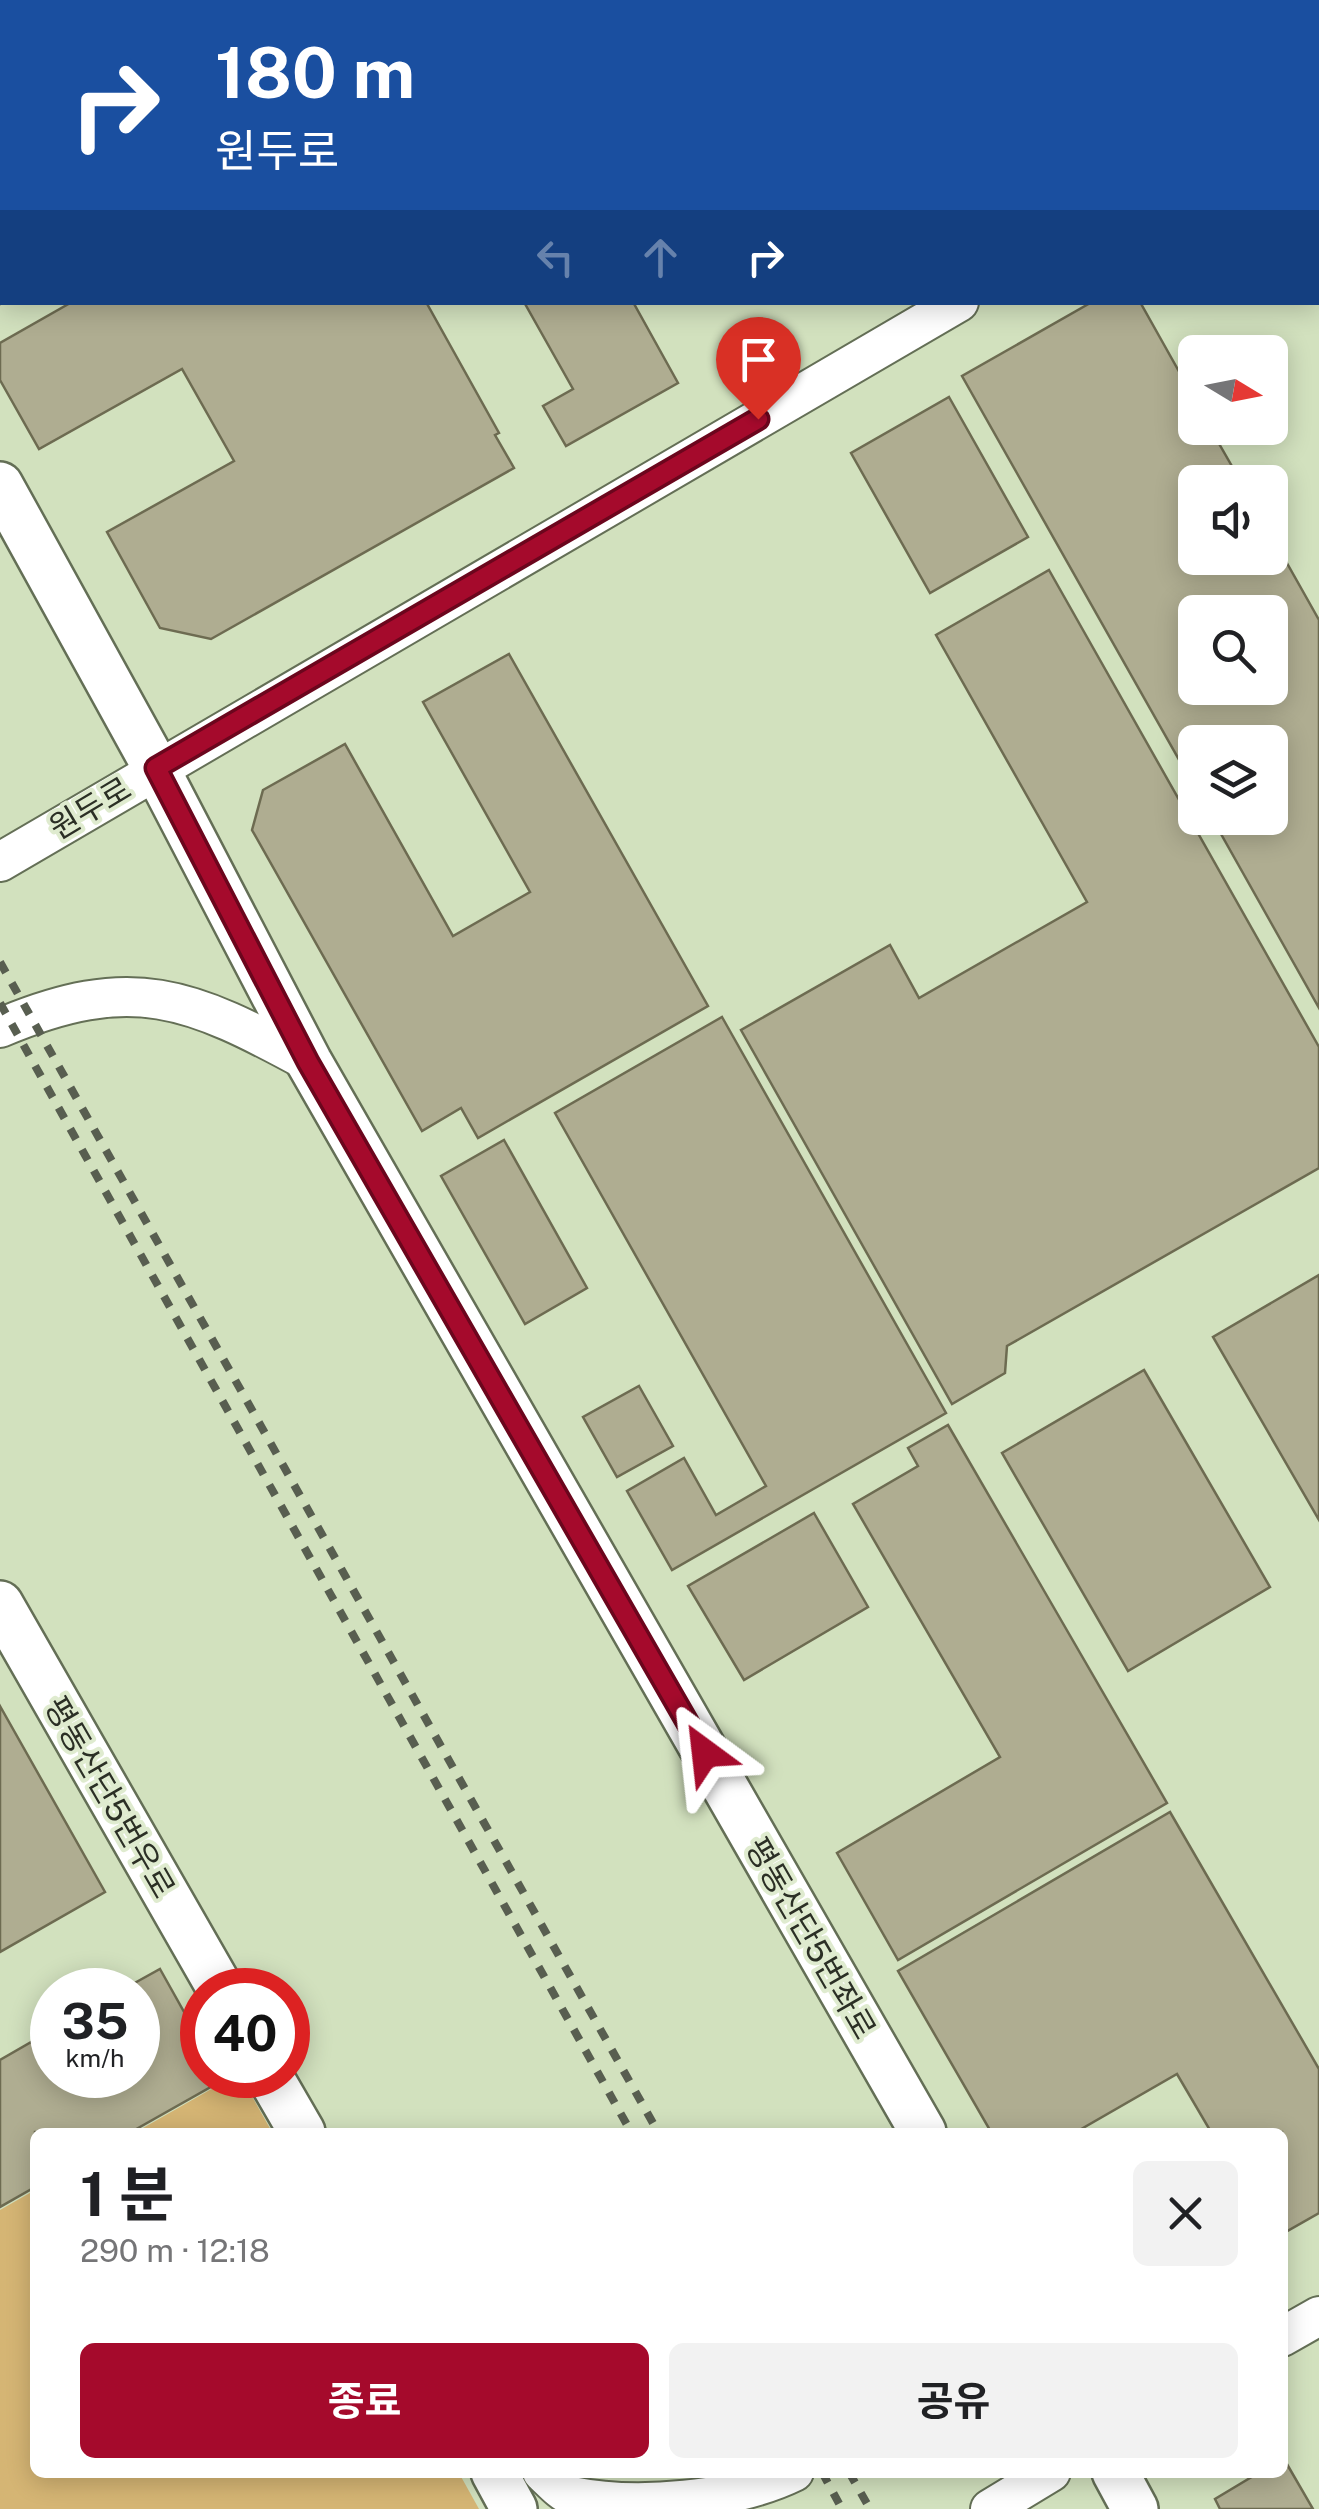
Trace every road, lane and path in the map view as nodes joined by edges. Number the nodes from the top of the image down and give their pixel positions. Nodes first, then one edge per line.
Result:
1 (954, 305) edge
2 (0, 485) edge
3 (156, 768) junction
4 (0, 862) edge
5 (0, 1028) edge
6 (308, 1062) junction
7 (0, 1604) edge
8 (208, 1968) edge
9 (283, 2098) edge
10 (300, 2128) edge
11 (921, 2128) edge
12 (1319, 2316) edge
13 (1288, 2334) edge
14 (497, 2478) edge
15 (549, 2478) edge
16 (779, 2478) edge
17 (1041, 2478) edge
18 (1118, 2478) edge
19 (514, 2509) edge
20 (990, 2509) edge
21 (1136, 2509) edge

1 - 3 street, 원두로
2 - 3 street, 평동산단5번좌로
3 - 4 street, 원두로
3 - 6 street, 평동산단5번좌로
5 - 6 street
6 - 11 street, 평동산단5번좌로
7 - 8 street, 평동산단5번우로
9 - 10 street
12 - 13 street
14 - 19 street
15 - 16 street
17 - 20 street
18 - 21 street

